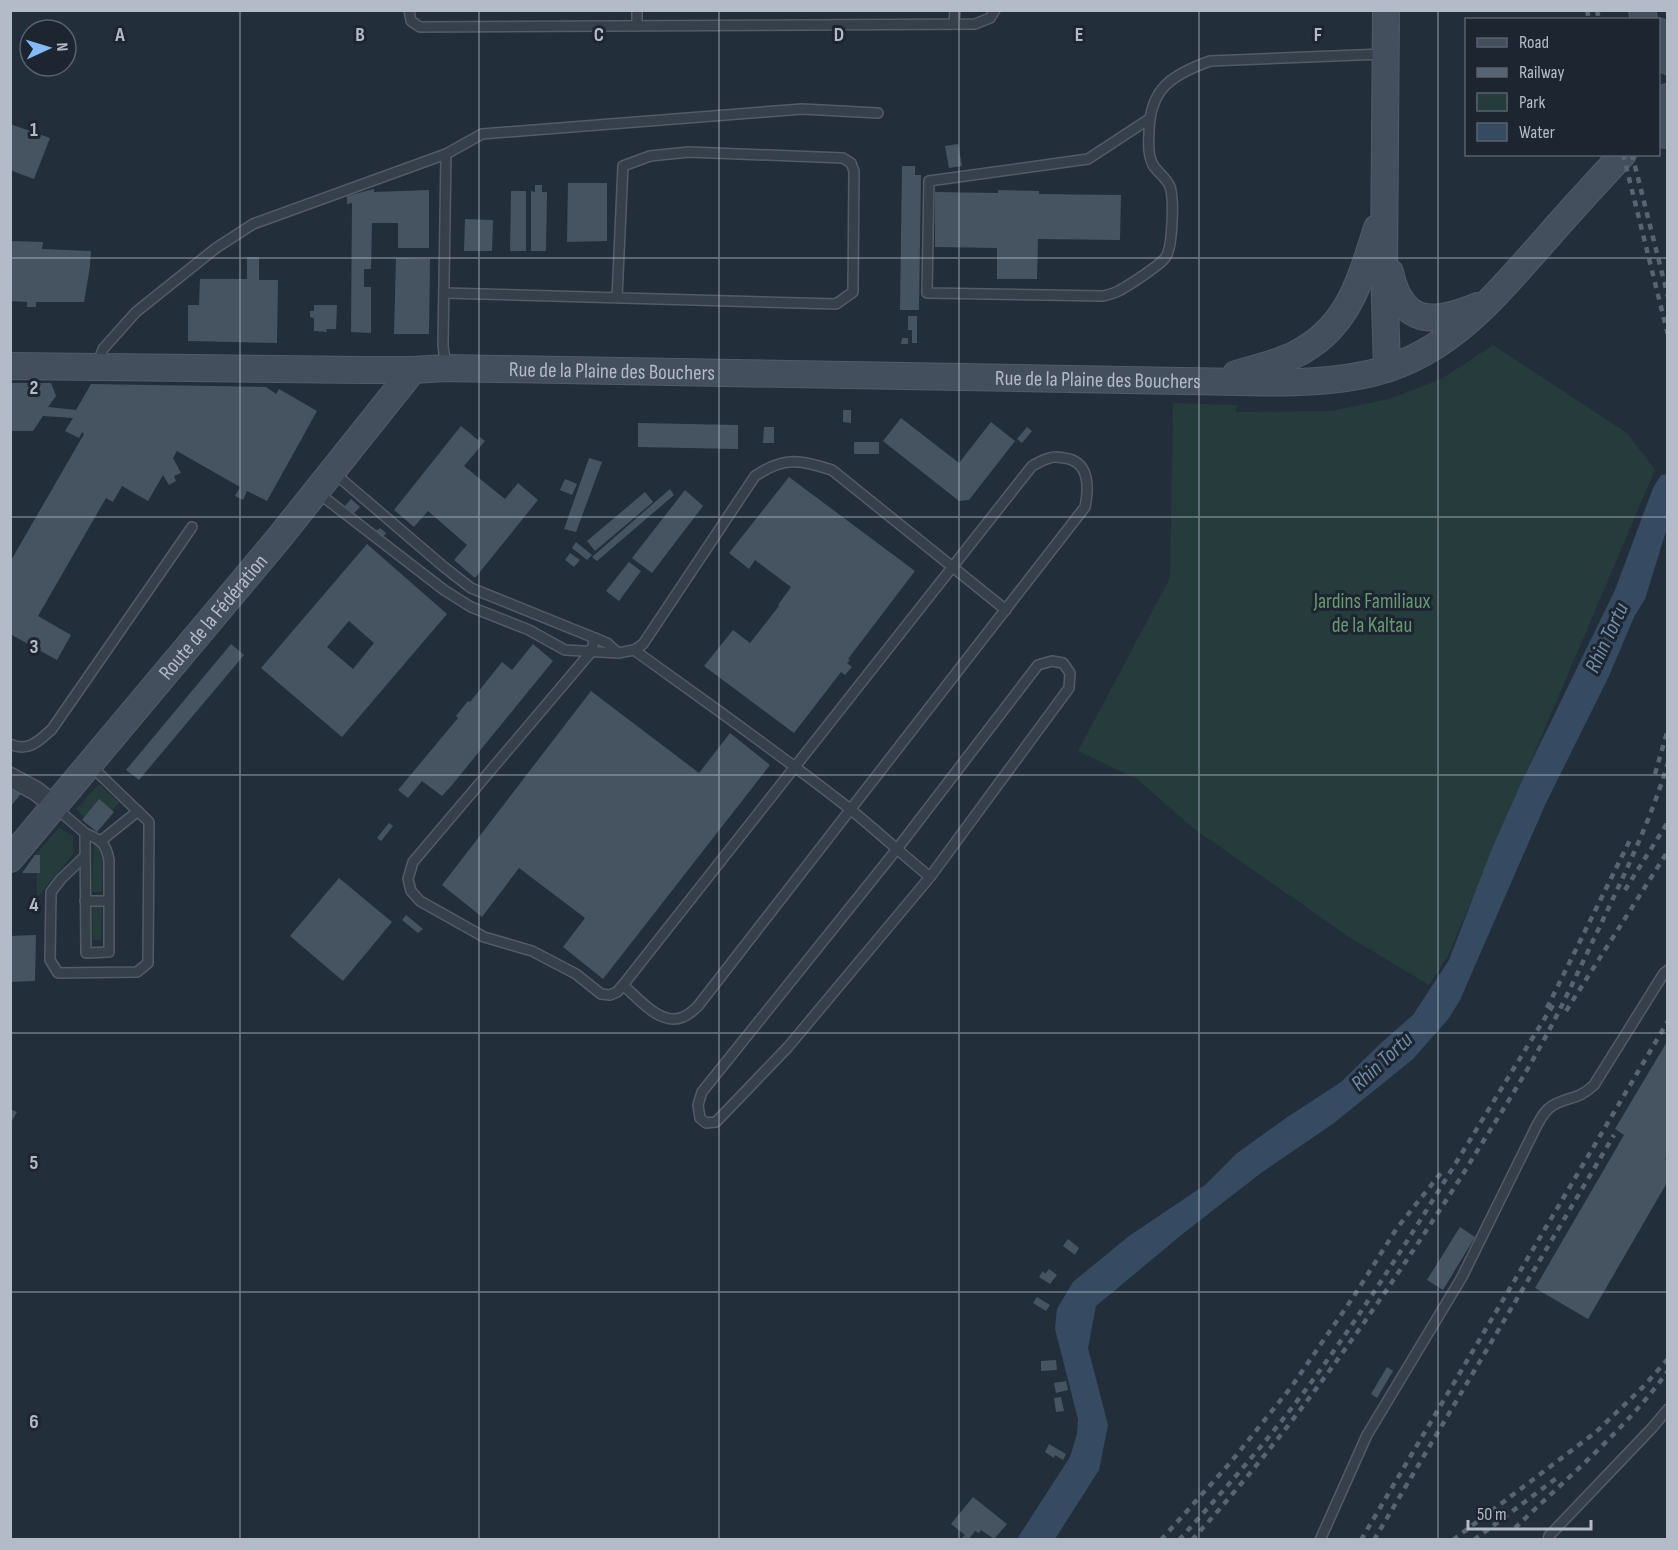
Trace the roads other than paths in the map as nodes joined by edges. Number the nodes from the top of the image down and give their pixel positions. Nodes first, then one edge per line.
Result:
1 (409, 10) edge
2 (637, 10) edge
3 (955, 10) edge
4 (995, 10) edge
5 (1386, 10) edge
6 (954, 24) junction
7 (637, 26) junction
8 (1660, 34) edge
9 (1386, 54) junction
10 (1668, 61) edge
11 (878, 113) dead end
12 (1149, 119) junction
13 (446, 154) junction
14 (1603, 156) edge
15 (1621, 156) edge
16 (1385, 205) junction
17 (1572, 208) junction
18 (444, 293) junction
19 (617, 298) junction
20 (1492, 300) junction
21 (10, 366) edge
22 (96, 367) junction
23 (446, 368) junction
24 (1386, 369) junction
25 (414, 370) junction
26 (1214, 381) junction
27 (325, 482) junction
28 (192, 527) dead end
29 (952, 568) junction
30 (1006, 610) junction
31 (595, 638) junction
32 (634, 650) junction
33 (591, 652) junction
34 (618, 653) junction
35 (10, 744) edge
36 (90, 765) junction
37 (795, 767) junction
38 (10, 777) edge
39 (55, 806) junction
40 (851, 810) junction
41 (138, 811) junction
42 (85, 833) junction
43 (102, 840) junction
44 (897, 849) junction
45 (85, 856) junction
46 (10, 860) edge
47 (930, 877) junction
48 (85, 901) junction
49 (109, 901) junction
50 (1668, 970) edge
51 (623, 985) junction
52 (1668, 1408) edge
53 (1320, 1539) edge
54 (1548, 1539) edge

1 - 7 lane
2 - 7 lane
3 - 6 lane
4 - 6 lane
5 - 9 street, Rue de la Plaine des Bouchers
6 - 7 lane
8 - 10 street
9 - 12 lane
9 - 16 street, Rue de la Plaine des Bouchers
11 - 13 lane
12 - 12 lane
13 - 18 lane
13 - 22 lane
14 - 17 street
15 - 17 street
16 - 20 street
16 - 24 street, Rue de la Plaine des Bouchers
16 - 26 street, Rue de la Plaine des Bouchers
17 - 20 street
18 - 19 lane
18 - 23 lane
19 - 19 lane
20 - 24 street
21 - 22 street, Rue de la Plaine des Bouchers
22 - 25 street, Rue de la Plaine des Bouchers
23 - 25 street, Rue de la Plaine des Bouchers
23 - 26 street, Rue de la Plaine des Bouchers
24 - 26 street, Rue de la Plaine des Bouchers
25 - 27 street, Route de la Fédération
27 - 31 lane
27 - 33 lane
27 - 36 street, Route de la Fédération
28 - 35 lane
29 - 30 lane
29 - 30 lane
29 - 32 lane
29 - 37 lane
30 - 40 lane
31 - 33 lane
31 - 34 lane
32 - 34 lane
32 - 37 lane
33 - 34 lane
33 - 51 lane
36 - 39 street, Route de la Fédération
36 - 41 lane
37 - 40 lane
37 - 51 lane
38 - 39 street
39 - 42 lane
39 - 46 street, Route de la Fédération
40 - 44 lane
40 - 51 lane
41 - 43 lane
41 - 45 lane
42 - 43 lane
42 - 45 lane
43 - 49 lane
44 - 47 lane
44 - 47 lane
44 - 47 lane
45 - 48 lane
48 - 49 lane
48 - 49 lane
50 - 53 lane
52 - 54 lane

